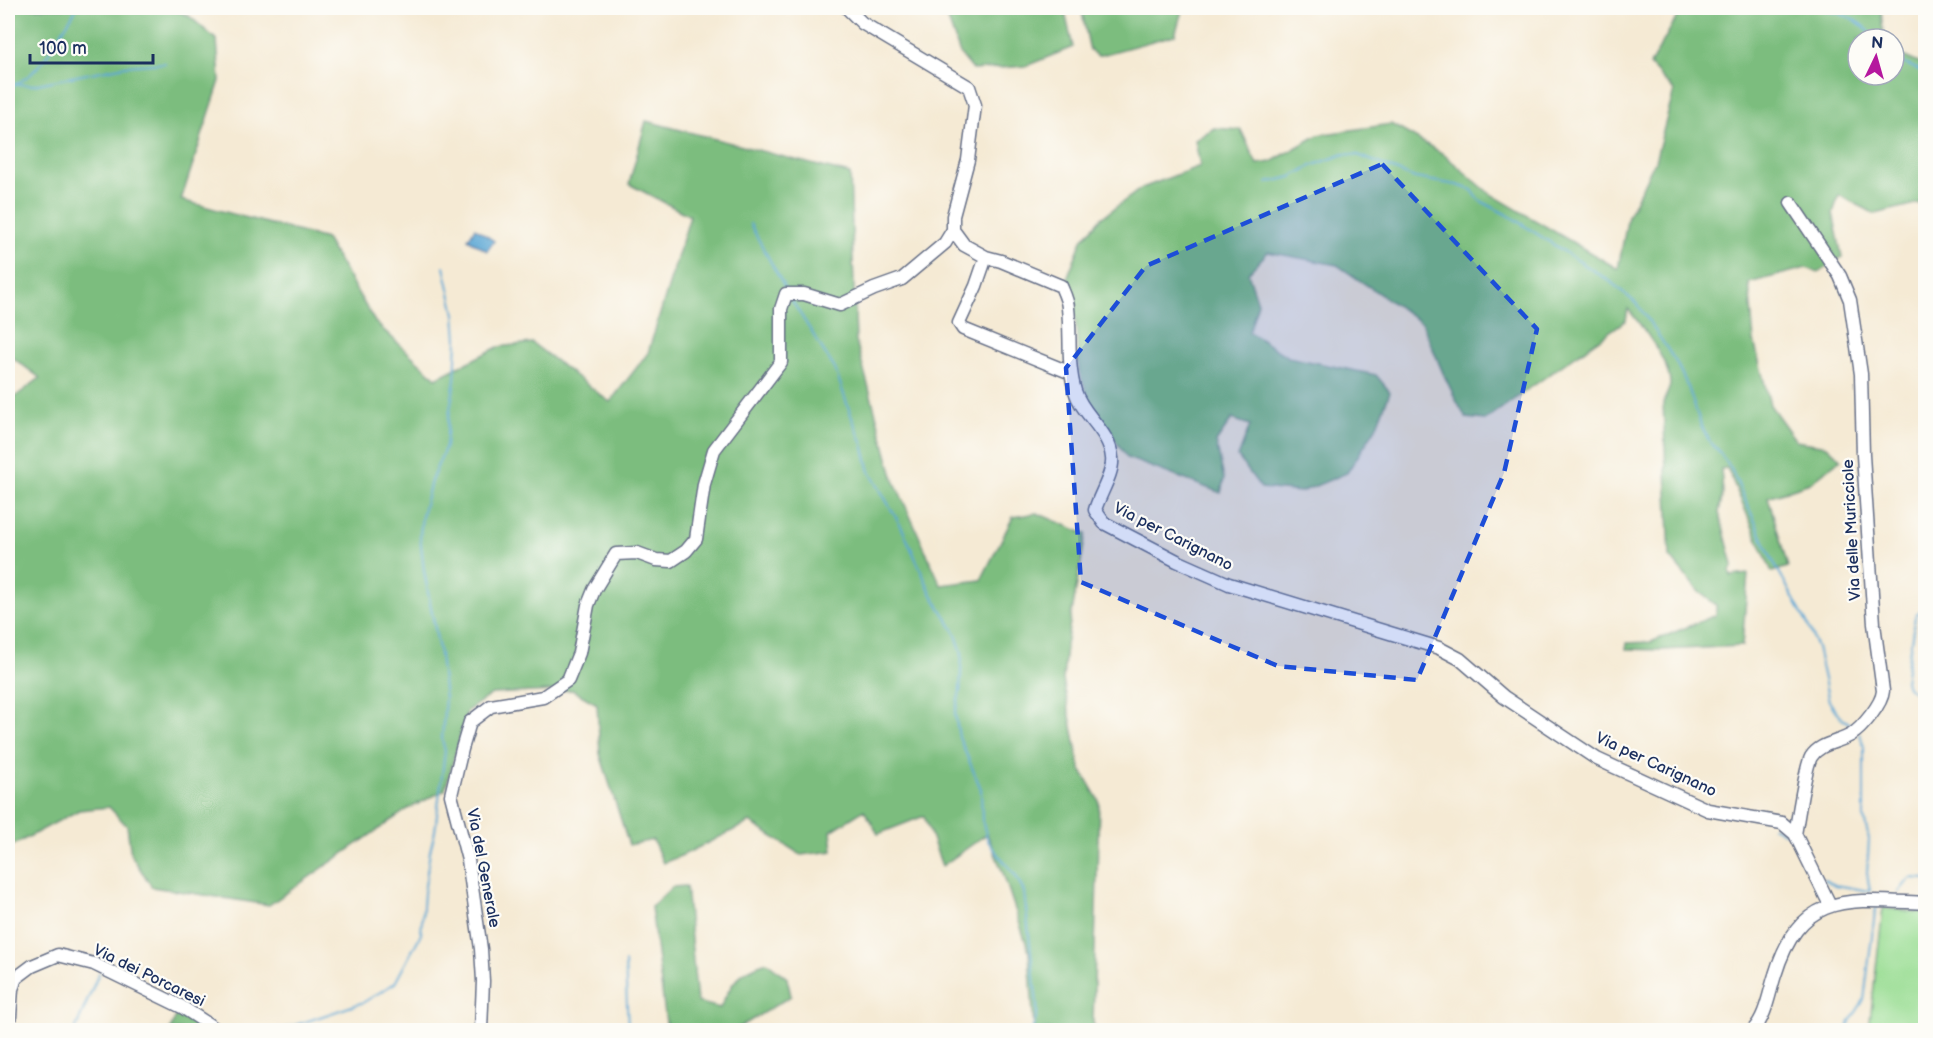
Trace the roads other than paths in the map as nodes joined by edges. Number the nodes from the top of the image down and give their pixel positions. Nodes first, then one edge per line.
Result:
1 (847, 8) edge
2 (1791, 203) dead end
3 (953, 230) junction
4 (986, 257) junction
5 (1071, 374) junction
6 (1795, 834) junction
7 (1926, 903) edge
8 (1830, 905) junction
9 (9, 1030) edge
10 (217, 1030) edge
11 (481, 1030) edge
12 (1753, 1030) edge

1 - 3 street
2 - 6 street, Via delle Muricciole
3 - 4 street, Via per Carignano
3 - 11 street, Via del Generale
4 - 5 street, Via per Carignano
4 - 5 street
5 - 6 street, Via per Carignano
6 - 8 street
7 - 8 street
8 - 12 street
9 - 10 street, Via dei Porcaresi

